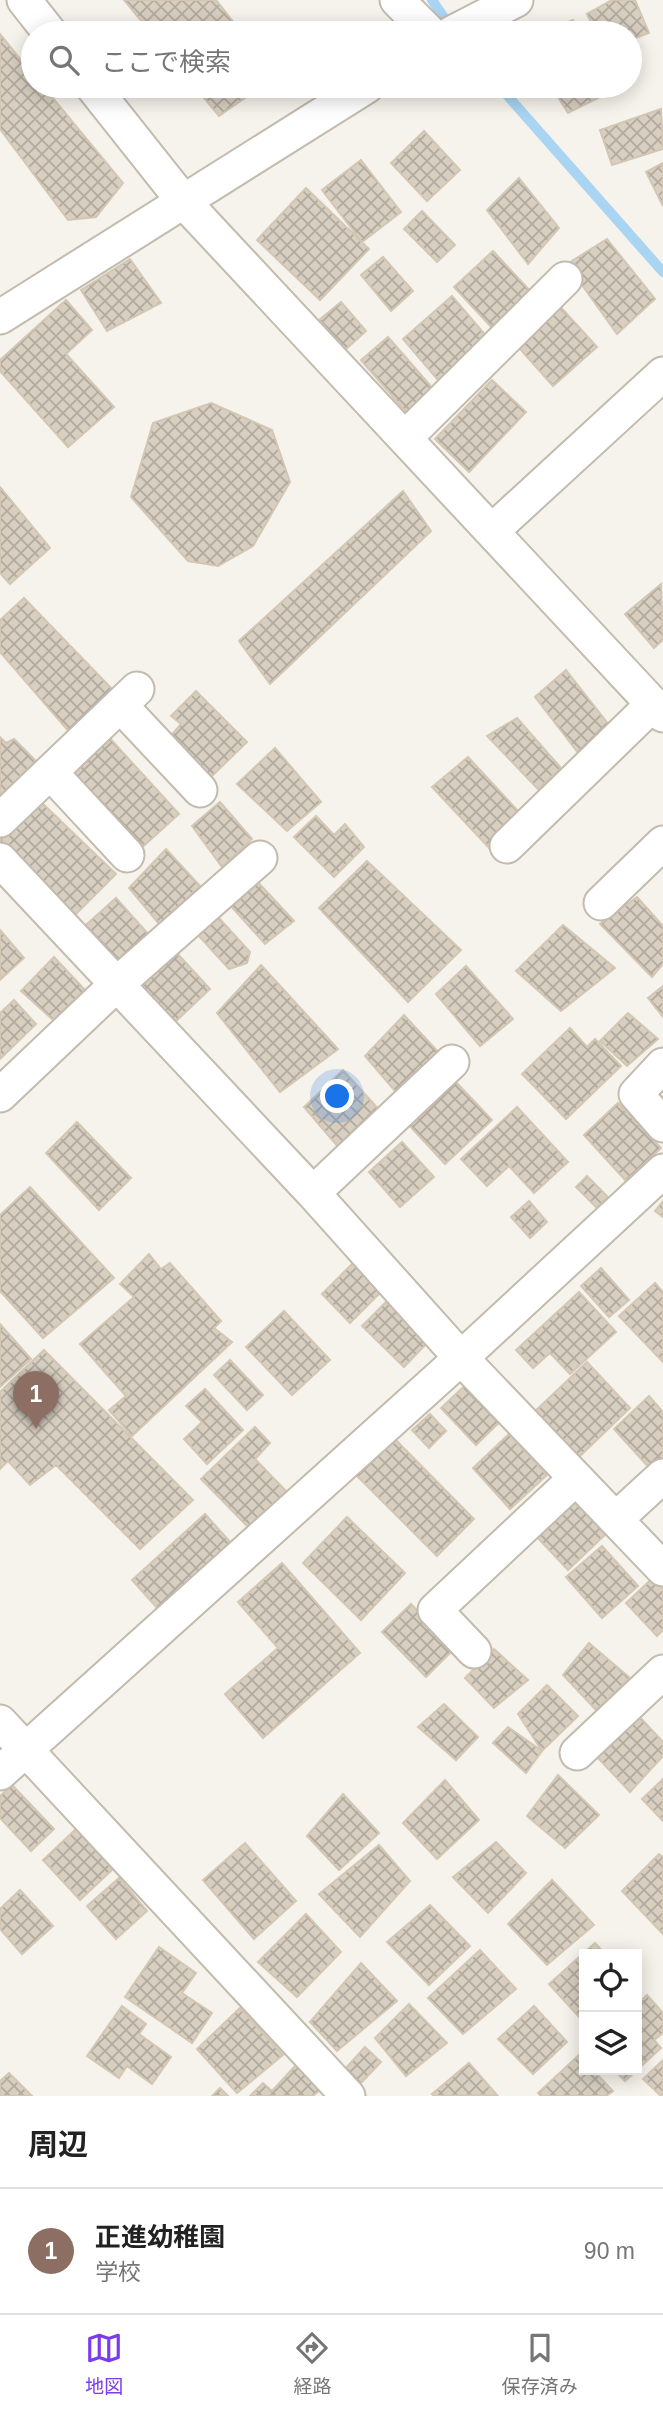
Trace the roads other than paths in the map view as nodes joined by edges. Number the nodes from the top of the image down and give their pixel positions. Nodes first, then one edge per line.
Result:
1 (24, 0) edge
2 (397, 0) edge
3 (516, 0) edge
4 (41, 21) edge
5 (417, 21) edge
6 (475, 21) edge
7 (102, 98) edge
8 (348, 98) edge
9 (184, 202) junction
10 (565, 279) dead end
11 (0, 317) edge
12 (657, 391) edge
13 (405, 438) junction
14 (492, 531) junction
15 (656, 699) edge
16 (50, 772) junction
17 (200, 790) dead end
18 (0, 820) edge
19 (663, 843) edge
20 (507, 846) dead end
21 (127, 855) dead end
22 (260, 858) dead end
23 (0, 860) edge
24 (601, 903) dead end
25 (117, 985) junction
26 (452, 1062) dead end
27 (663, 1065) edge
28 (0, 1095) edge
29 (663, 1125) edge
30 (663, 1171) edge
31 (313, 1193) junction
32 (461, 1358) junction
33 (663, 1476) edge
34 (576, 1478) junction
35 (616, 1520) junction
36 (663, 1569) edge
37 (474, 1651) dead end
38 (663, 1672) edge
39 (0, 1722) edge
40 (25, 1748) junction
41 (577, 1753) dead end
42 (0, 1773) edge
43 (348, 2096) edge

1 - 4 street
2 - 5 street
3 - 6 street
7 - 9 street
8 - 9 street
9 - 11 street
9 - 13 street
10 - 13 street
12 - 14 street
13 - 14 street
14 - 15 street
15 - 20 street
16 - 17 street
16 - 18 street
16 - 21 street
19 - 24 street
22 - 25 street
23 - 25 street
25 - 28 street
25 - 31 street
26 - 31 street
27 - 29 street
30 - 32 street
31 - 32 street
32 - 34 street
32 - 40 street
33 - 35 street
34 - 35 street
34 - 37 street
35 - 36 street
38 - 41 street
39 - 40 street
40 - 42 street
40 - 43 street

